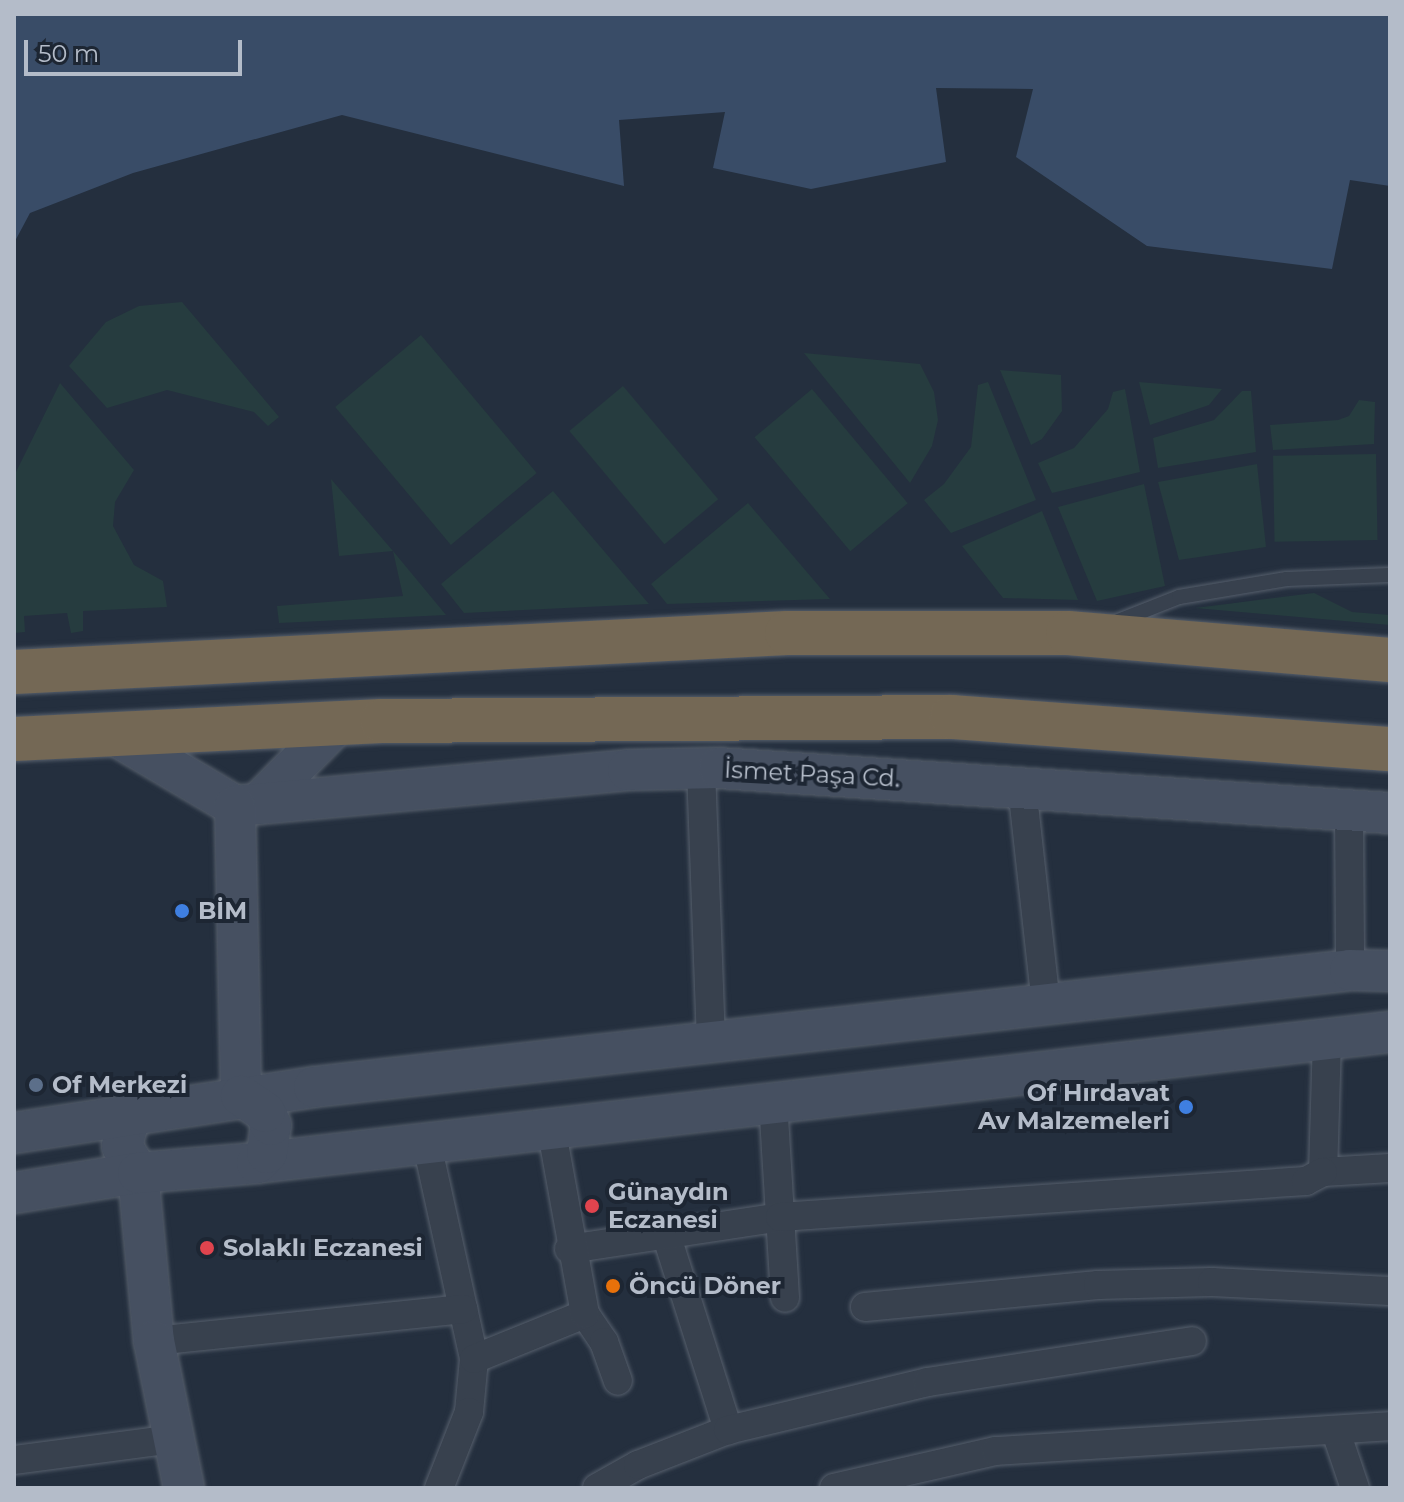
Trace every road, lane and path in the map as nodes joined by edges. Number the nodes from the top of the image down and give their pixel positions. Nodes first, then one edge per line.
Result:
1 (1390, 575) edge
2 (1085, 635) junction
3 (1390, 660) edge
4 (14, 672) edge
5 (338, 723) junction
6 (115, 735) junction
7 (14, 739) edge
8 (1390, 749) edge
9 (701, 769) junction
10 (1022, 787) junction
11 (246, 805) junction
12 (1349, 810) junction
13 (1390, 813) edge
14 (1350, 970) junction
15 (1390, 971) edge
16 (1046, 1006) junction
17 (1390, 1032) edge
18 (1327, 1039) junction
19 (711, 1043) junction
20 (234, 1097) junction
21 (773, 1101) junction
22 (130, 1116) junction
23 (551, 1126) junction
24 (14, 1133) edge
25 (426, 1140) junction
26 (250, 1165) junction
27 (1390, 1168) edge
28 (1323, 1172) junction
29 (138, 1173) junction
30 (14, 1193) edge
31 (780, 1217) junction
32 (666, 1234) junction
33 (569, 1249) junction
34 (1390, 1291) edge
35 (785, 1298) dead end
36 (865, 1307) dead end
37 (463, 1309) junction
38 (585, 1314) junction
39 (154, 1341) junction
40 (1192, 1341) dead end
41 (474, 1359) junction
42 (618, 1381) dead end
43 (1390, 1426) edge
44 (728, 1430) junction
45 (1336, 1432) junction
46 (174, 1439) junction
47 (14, 1460) edge
48 (184, 1488) edge
49 (439, 1488) edge
50 (597, 1488) edge
51 (834, 1488) edge
52 (1355, 1488) edge

1 - 2 lane
2 - 3 highway
2 - 4 highway
5 - 6 highway
5 - 8 highway
5 - 11 street
6 - 7 highway
6 - 11 street
9 - 10 street, İsmet Paşa Cd.
9 - 11 street, İsmet Paşa Cd.
9 - 19 street
10 - 12 street, İsmet Paşa Cd.
10 - 16 street
11 - 20 street
12 - 13 street, İsmet Paşa Cd.
12 - 14 street
14 - 15 street
14 - 16 street
16 - 19 street
17 - 18 street
18 - 21 street
18 - 28 street
19 - 20 street
20 - 22 street
20 - 26 street
21 - 23 street
21 - 31 street
22 - 24 street
22 - 29 street
23 - 25 street
23 - 33 street
25 - 26 street
25 - 37 street
26 - 29 street
27 - 28 street
28 - 31 street
29 - 30 street
29 - 39 street
31 - 32 street
31 - 35 street
32 - 33 street
32 - 44 street
33 - 38 street
34 - 36 street
37 - 39 street
37 - 41 street
38 - 41 street
38 - 42 street
39 - 46 street
40 - 44 street
41 - 49 street
43 - 45 street
44 - 50 street
45 - 51 street
45 - 52 street
46 - 47 street
46 - 48 street

